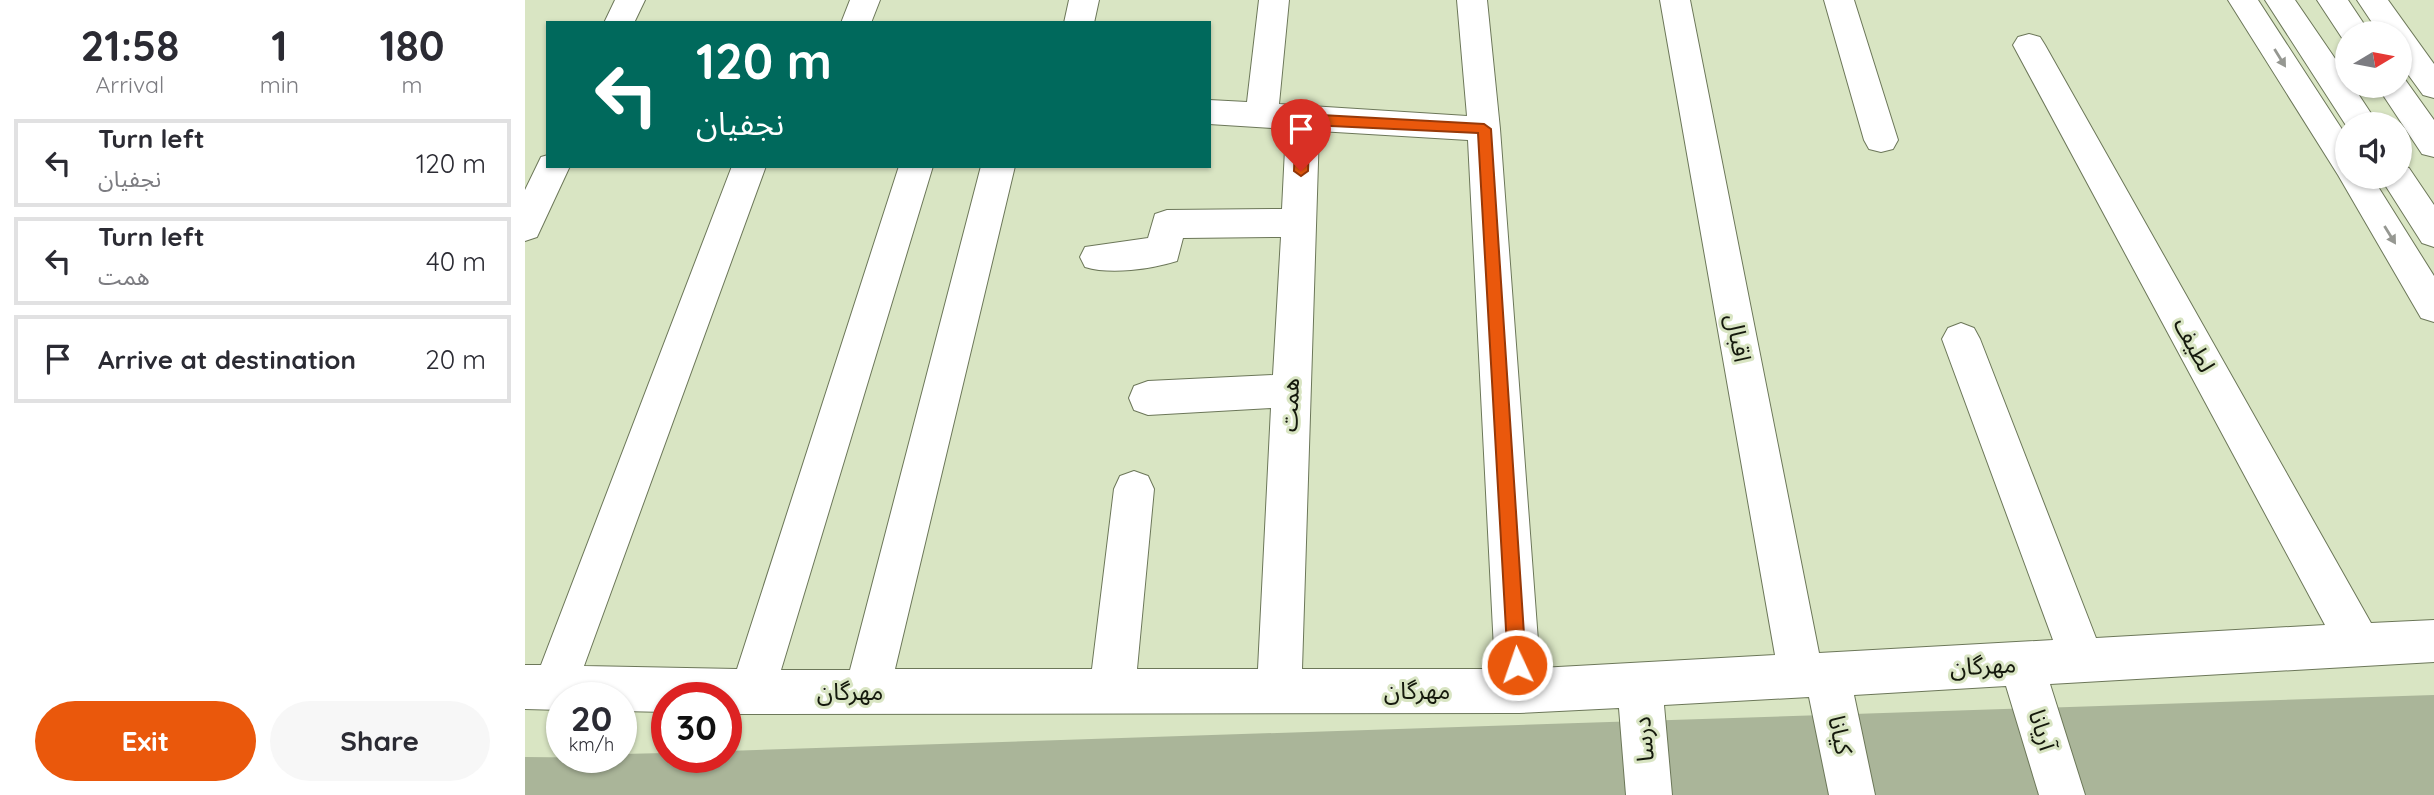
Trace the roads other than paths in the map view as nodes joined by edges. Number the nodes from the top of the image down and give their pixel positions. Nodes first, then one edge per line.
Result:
1 (630, 0) edge
2 (865, 0) edge
3 (1084, 0) edge
4 (1274, 0) edge
5 (1472, 0) edge
6 (1675, 0) edge
7 (1839, 0) edge
8 (2243, 0) edge
9 (2280, 0) edge
10 (2332, 0) edge
11 (2371, 0) edge
12 (620, 21) edge
13 (857, 21) edge
14 (1079, 21) edge
15 (2347, 21) edge
16 (2386, 21) edge
17 (2029, 45) dead end
18 (2412, 57) edge
19 (2434, 87) edge
20 (2401, 98) edge
21 (1211, 112) edge
22 (2354, 112) edge
23 (1262, 116) junction
24 (1303, 119) junction
25 (1484, 129) junction
26 (1881, 140) dead end
27 (2434, 145) edge
28 (2335, 146) edge
29 (552, 168) edge
30 (748, 168) edge
31 (915, 168) edge
32 (998, 168) edge
33 (2361, 189) edge
34 (2405, 189) edge
35 (1298, 223) junction
36 (525, 227) edge
37 (2434, 233) edge
38 (1098, 257) dead end
39 (2434, 307) edge
40 (1961, 339) dead end
41 (1290, 391) junction
42 (1148, 398) dead end
43 (1134, 489) dead end
44 (2434, 641) edge
45 (2360, 645) junction
46 (2083, 661) junction
47 (2022, 664) junction
48 (1814, 675) junction
49 (1640, 684) junction
50 (540, 687) edge
51 (1112, 691) junction
52 (1279, 691) junction
53 (1519, 691) junction
54 (752, 692) junction
55 (867, 692) junction
56 (1649, 795) edge
57 (1852, 795) edge
58 (2062, 795) edge

1 - 12 street
2 - 13 street
3 - 14 street
4 - 23 street
5 - 25 street
6 - 48 street, اقبال
7 - 26 street
8 -> 28 street
9 - 22 street
10 - 15 street
11 - 16 street
17 - 45 street, لطیف
18 - 19 street
20 - 27 street
21 - 23 street
23 - 24 street
24 - 25 street
24 - 35 street, همت
25 - 53 street
29 - 36 street
30 - 50 street
31 - 54 street
32 - 55 street
33 -> 39 street
34 - 37 street
35 - 38 street
35 - 41 street, همت
40 - 46 street
41 - 42 street
41 - 52 street, همت
43 - 51 street
44 - 45 street, مهرگان
45 - 46 street, مهرگان
46 - 47 street, مهرگان
47 - 48 street, مهرگان
47 - 58 street, آریانا
48 - 49 street, مهرگان
48 - 57 street, کیانا
49 - 53 street, مهرگان
49 - 56 street, درسا
50 - 54 street, مهرگان
51 - 52 street, مهرگان
51 - 55 street, مهرگان
52 - 53 street, مهرگان
54 - 55 street, مهرگان

